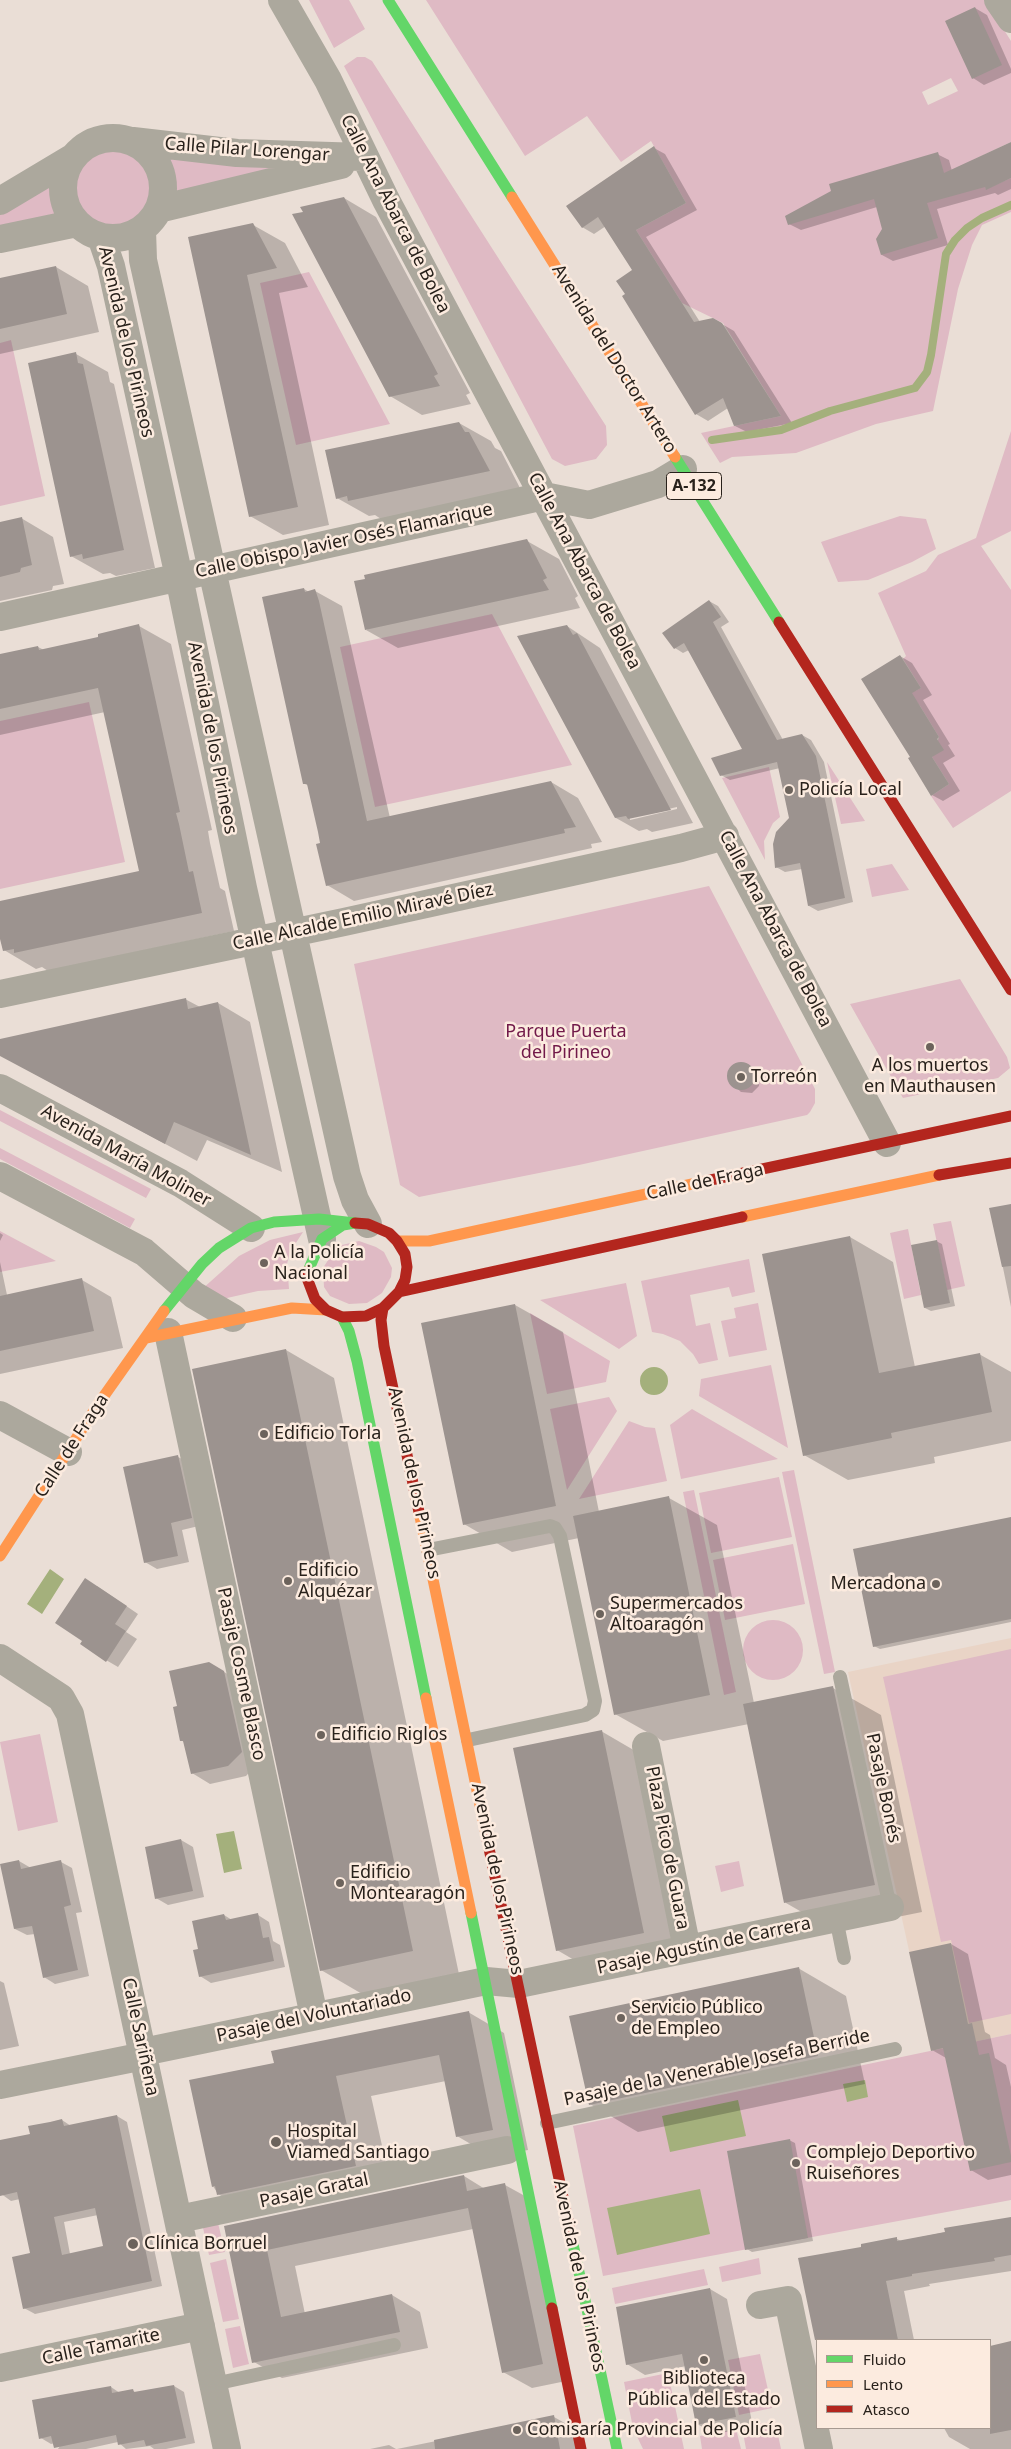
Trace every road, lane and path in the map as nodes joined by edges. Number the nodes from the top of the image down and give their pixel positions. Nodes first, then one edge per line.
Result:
1 (282, 0) edge
2 (388, 0) edge
3 (998, 0) edge
4 (1011, 19) edge
5 (130, 140) junction
6 (363, 157) junction
7 (72, 158) junction
8 (0, 201) edge
9 (159, 209) junction
10 (77, 223) junction
11 (142, 230) junction
12 (101, 237) junction
13 (0, 239) edge
14 (683, 469) junction
15 (544, 496) junction
16 (211, 570) junction
17 (179, 577) junction
18 (0, 617) edge
19 (725, 836) junction
20 (294, 932) junction
21 (255, 940) junction
22 (1001, 971) junction
23 (1011, 979) edge
24 (1011, 990) edge
25 (0, 994) edge
26 (0, 1088) edge
27 (1011, 1116) edge
28 (887, 1143) junction
29 (1011, 1163) edge
30 (0, 1176) edge
31 (362, 1224) junction
32 (251, 1228) junction
33 (320, 1229) junction
34 (397, 1241) junction
35 (183, 1286) junction
36 (399, 1292) junction
37 (383, 1308) junction
38 (326, 1310) junction
39 (342, 1317) junction
40 (233, 1318) junction
41 (157, 1334) junction
42 (0, 1415) edge
43 (68, 1452) junction
44 (428, 1550) junction
45 (0, 1556) edge
46 (0, 1658) edge
47 (840, 1678) dead end
48 (468, 1740) junction
49 (646, 1746) dead end
50 (890, 1907) joint
51 (836, 1918) junction
52 (687, 1949) junction
53 (844, 1958) dead end
54 (486, 1981) junction
55 (519, 1984) junction
56 (314, 2016) junction
57 (895, 2049) dead end
58 (143, 2054) junction
59 (0, 2085) edge
60 (547, 2123) junction
61 (508, 2150) dead end
62 (179, 2219) junction
63 (760, 2305) dead end
64 (201, 2326) junction
65 (394, 2345) dead end
66 (0, 2368) edge
67 (214, 2384) junction
68 (227, 2449) edge
69 (581, 2449) edge
70 (617, 2449) edge
71 (819, 2449) edge

1 - 6 street, Calle Ana Abarca de Bolea
2 - 14 main road, Avenida del Doctor Artero / A-132
3 - 4 street
5 - 6 street, Calle Pilar Lorengar
5 - 7 street
5 - 9 street
6 - 9 street, Calle Pilar Lorengar
6 - 15 street, Calle Ana Abarca de Bolea
7 - 8 street
7 - 10 street
9 - 11 street
10 - 12 street
10 - 13 street
11 - 12 street
11 - 16 street, Avenida de los Pirineos
12 - 17 street, Avenida de los Pirineos
14 - 15 street, Calle Obispo Javier Osés Flamarique
14 - 22 main road, Avenida del Doctor Artero / A-132
15 - 16 street, Calle Obispo Javier Osés Flamarique
15 - 19 street, Calle Ana Abarca de Bolea
16 - 17 street, Calle Obispo Javier Osés Flamarique
16 - 20 street, Avenida de los Pirineos
17 - 18 street, Calle Obispo Javier Osés Flamarique
17 - 21 street, Avenida de los Pirineos
19 - 20 street, Calle Alcalde Emilio Miravé Díez
19 - 28 street, Calle Ana Abarca de Bolea
20 - 21 street, Calle Alcalde Emilio Miravé Díez
20 - 31 street, Avenida de los Pirineos
21 - 25 street, Calle Alcalde Emilio Miravé Díez
21 - 33 street, Avenida de los Pirineos
22 - 23 main road, Avenida del Doctor Artero / A-132
22 - 24 main road, Avenida del Doctor Artero / A-132
26 - 32 street, Avenida María Moliner
27 - 28 main road, Calle de Fraga
28 - 34 main road, Calle de Fraga
29 - 36 main road
30 - 35 street
31 - 33 main road, Calle de Fraga
31 - 33 main road
31 - 34 main road
32 - 33 main road, Calle de Fraga
32 - 35 main road, Calle de Fraga
33 - 38 main road
34 - 36 main road
35 - 40 street
35 - 41 main road, Calle de Fraga
36 - 37 main road
37 - 39 main road
37 - 44 main road, Avenida de los Pirineos
38 - 39 main road
38 - 40 main road
39 - 54 main road, Avenida de los Pirineos
40 - 41 main road
41 - 43 main road, Calle de Fraga
41 - 56 street, Pasaje Cosme Blasco
42 - 43 street
43 - 45 main road, Calle de Fraga
44 - 48 main road, Avenida de los Pirineos
44 - 48 lane
46 - 58 street, Calle Sariñena
47 - 50 lane, Pasaje Bonés
48 - 55 main road, Avenida de los Pirineos
49 - 52 street, Plaza Pico de Guara
50 - 51 street, Pasaje Agustín de Carrera
51 - 52 street, Pasaje Agustín de Carrera
51 - 53 lane
52 - 55 street, Pasaje Agustín de Carrera
54 - 55 street, Pasaje Agustín de Carrera
54 - 56 street, Pasaje del Voluntariado
54 - 69 main road, Avenida de los Pirineos
55 - 60 main road, Avenida de los Pirineos
56 - 58 street, Pasaje del Voluntariado
57 - 60 lane, Pasaje de la Venerable Josefa Berride
58 - 59 street, Pasaje del Voluntariado
58 - 62 street, Calle Sariñena
60 - 70 main road, Avenida de los Pirineos
61 - 62 street, Pasaje Gratal
62 - 64 street, Calle Sariñena
63 - 71 street
64 - 66 street, Calle Tamarite
64 - 67 street, Calle Sariñena
65 - 67 lane
67 - 68 street, Calle Sariñena

